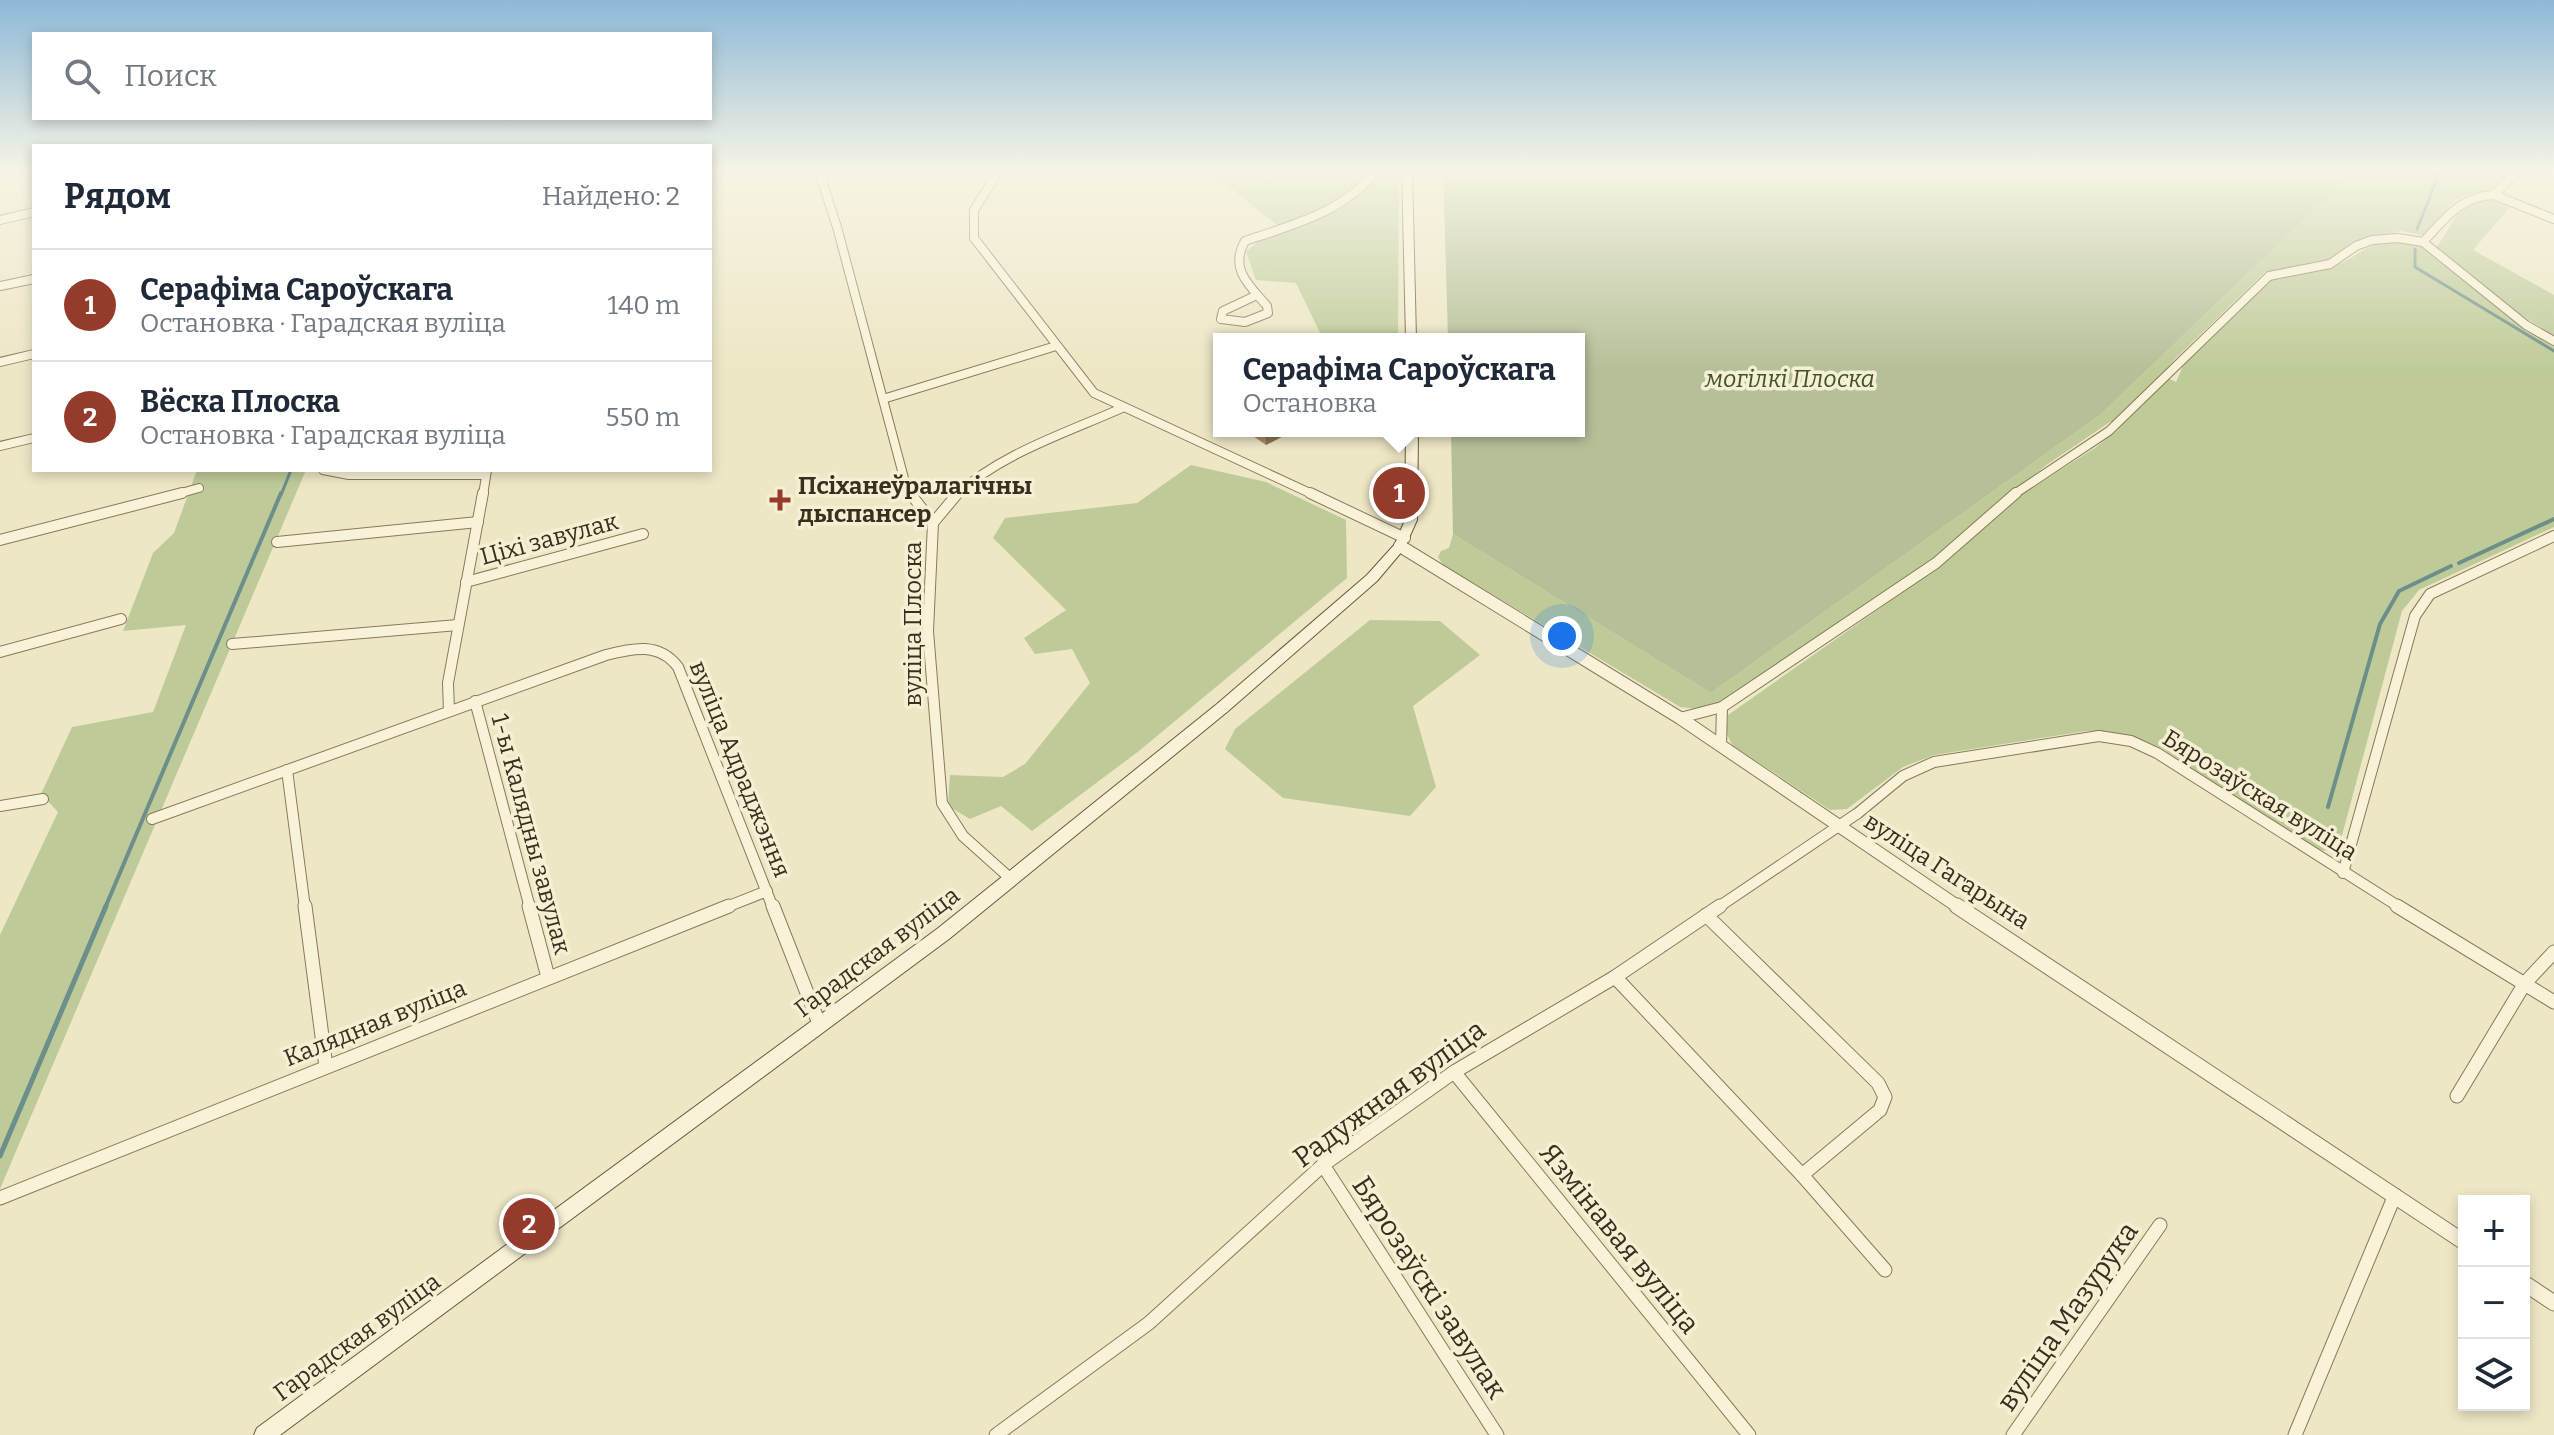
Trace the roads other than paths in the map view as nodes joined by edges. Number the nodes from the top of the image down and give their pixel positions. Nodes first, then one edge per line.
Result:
1 (839, 236) edge
2 (976, 236) edge
3 (1258, 236) edge
4 (1409, 236) edge
5 (2428, 236) edge
6 (2423, 242) junction
7 (32, 279) edge
8 (0, 286) edge
9 (1257, 295) junction
10 (1411, 333) edge
11 (2554, 341) edge
12 (1056, 346) junction
13 (32, 354) edge
14 (0, 362) edge
15 (883, 399) junction
16 (1122, 408) junction
17 (1412, 437) edge
18 (32, 438) edge
19 (0, 446) edge
20 (333, 472) edge
21 (486, 473) edge
22 (199, 488) dead end
23 (478, 522) junction
24 (933, 523) junction
25 (643, 534) dead end
26 (2554, 536) edge
27 (0, 540) edge
28 (277, 542) dead end
29 (1403, 542) junction
30 (466, 582) junction
31 (121, 619) dead end
32 (458, 625) junction
33 (232, 644) dead end
34 (0, 652) edge
35 (475, 701) junction
36 (1722, 707) junction
37 (449, 711) junction
38 (1680, 718) junction
39 (1721, 746) junction
40 (287, 770) junction
41 (43, 799) dead end
42 (0, 806) edge
43 (152, 819) dead end
44 (1836, 826) junction
45 (2343, 873) junction
46 (1011, 879) junction
47 (767, 891) junction
48 (1706, 915) junction
49 (2554, 952) edge
50 (548, 977) junction
51 (1615, 977) junction
52 (2525, 983) junction
53 (2554, 1002) edge
54 (820, 1026) junction
55 (326, 1067) junction
56 (1454, 1072) junction
57 (2457, 1096) dead end
58 (1323, 1165) junction
59 (1802, 1175) junction
60 (2395, 1195) junction
61 (0, 1198) edge
62 (2160, 1225) dead end
63 (2458, 1238) edge
64 (1885, 1270) dead end
65 (2530, 1287) edge
66 (2554, 1303) edge
67 (264, 1435) edge
68 (996, 1435) edge
69 (1497, 1435) edge
70 (1749, 1435) edge
71 (2013, 1435) edge
72 (2295, 1435) edge

1 - 15 street, вуліца Плоска
2 - 12 street
3 - 9 street
4 - 10 main road
5 - 6 street
6 - 11 street
6 - 36 street
7 - 8 street
9 - 9 street
12 - 15 street
12 - 16 street
13 - 14 street
15 - 24 street, вуліца Плоска
16 - 24 street
16 - 29 street
17 - 29 main road, Гарадская вуліца
18 - 19 street
20 - 21 street
21 - 23 street
22 - 27 street
23 - 28 street
23 - 30 street
24 - 46 street, вуліца Плоска
25 - 30 street, Ціхі завулак
26 - 45 street
29 - 38 street, вуліца Гагарына
29 - 46 main road, Гарадская вуліца
30 - 32 street
31 - 34 street
32 - 33 street
32 - 37 street
35 - 37 street, вуліца Адраджэння
35 - 47 street, вуліца Адраджэння
35 - 50 street, 1-ы Калядны завулак
36 - 38 street
36 - 39 street
37 - 40 street, вуліца Адраджэння
38 - 39 street, вуліца Гагарына
39 - 44 street, вуліца Гагарына
40 - 43 street, вуліца Адраджэння
40 - 55 street
41 - 42 street
44 - 45 street, Бярозаўская вуліца
44 - 48 street, Радужная вуліца
44 - 60 street, вуліца Гагарына
45 - 52 street, Бярозаўская вуліца
46 - 54 main road, Гарадская вуліца
47 - 50 street, Калядная вуліца
47 - 54 street, вуліца Адраджэння
48 - 51 street, Радужная вуліца
48 - 59 street
49 - 52 street
50 - 55 street, Калядная вуліца
51 - 56 street, Радужная вуліца
51 - 59 street
52 - 53 street, Бярозаўская вуліца
52 - 57 street
54 - 67 main road, Гарадская вуліца
55 - 61 street, Калядная вуліца
56 - 58 street, Радужная вуліца
56 - 70 street, Язмінавая вуліца
58 - 68 street, Радужная вуліца
58 - 69 street, Бярозаўскі завулак
59 - 64 street
60 - 63 street, вуліца Гагарына
60 - 72 street
62 - 71 street, вуліца Мазурука
65 - 66 street

